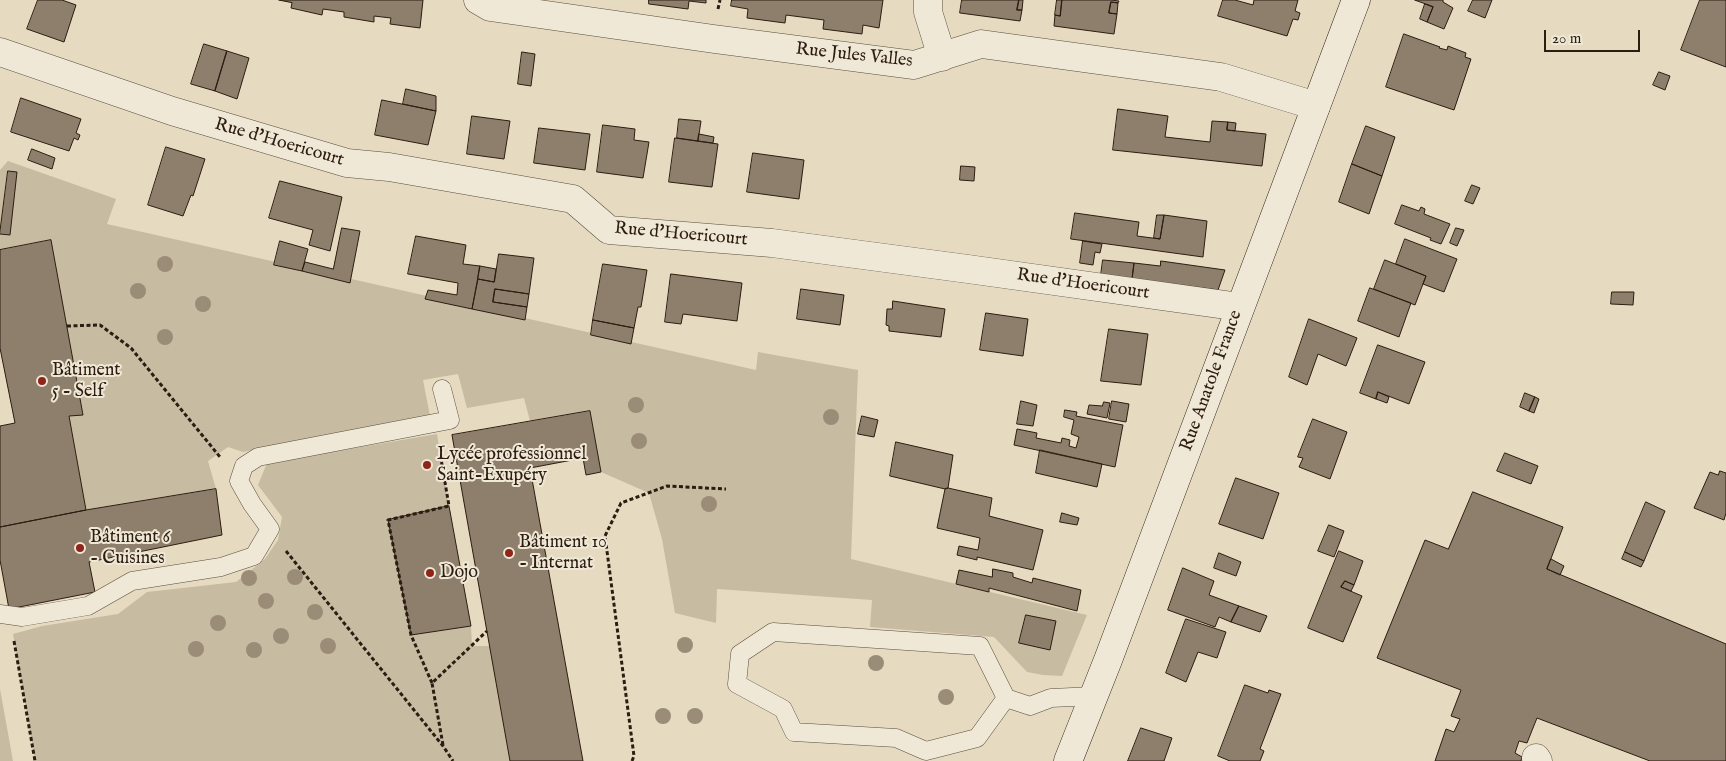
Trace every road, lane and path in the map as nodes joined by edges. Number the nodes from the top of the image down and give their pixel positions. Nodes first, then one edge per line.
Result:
1 (928, 0) edge
2 (1356, 0) edge
3 (484, 3) edge
4 (0, 52) edge
5 (942, 57) junction
6 (1316, 106) junction
7 (1240, 307) junction
8 (66, 326) dead end
9 (442, 389) dead end
10 (436, 423) junction
11 (239, 481) junction
12 (726, 488) dead end
13 (270, 528) junction
14 (0, 614) edge
15 (22, 617) junction
16 (487, 631) dead end
17 (432, 683) junction
18 (1094, 696) junction
19 (1006, 698) junction
20 (443, 746) junction
21 (35, 761) edge
22 (454, 761) edge
23 (632, 761) edge
24 (1068, 761) edge

1 - 5 street
2 - 6 street, Rue Anatole France
3 - 5 street, Rue Jules Valles
4 - 7 street, Rue d'Hoericourt
5 - 6 street, Rue Jules Valles
6 - 7 street, Rue Anatole France
7 - 18 street, Rue Anatole France
8 - 11 path
9 - 10 lane
10 - 11 lane
10 - 17 path
11 - 13 lane
12 - 23 path
13 - 15 lane
13 - 20 path
14 - 15 lane
15 - 21 path
16 - 17 path
17 - 20 path
18 - 19 lane
18 - 24 street, Rue Anatole France
19 - 19 lane
20 - 22 path

